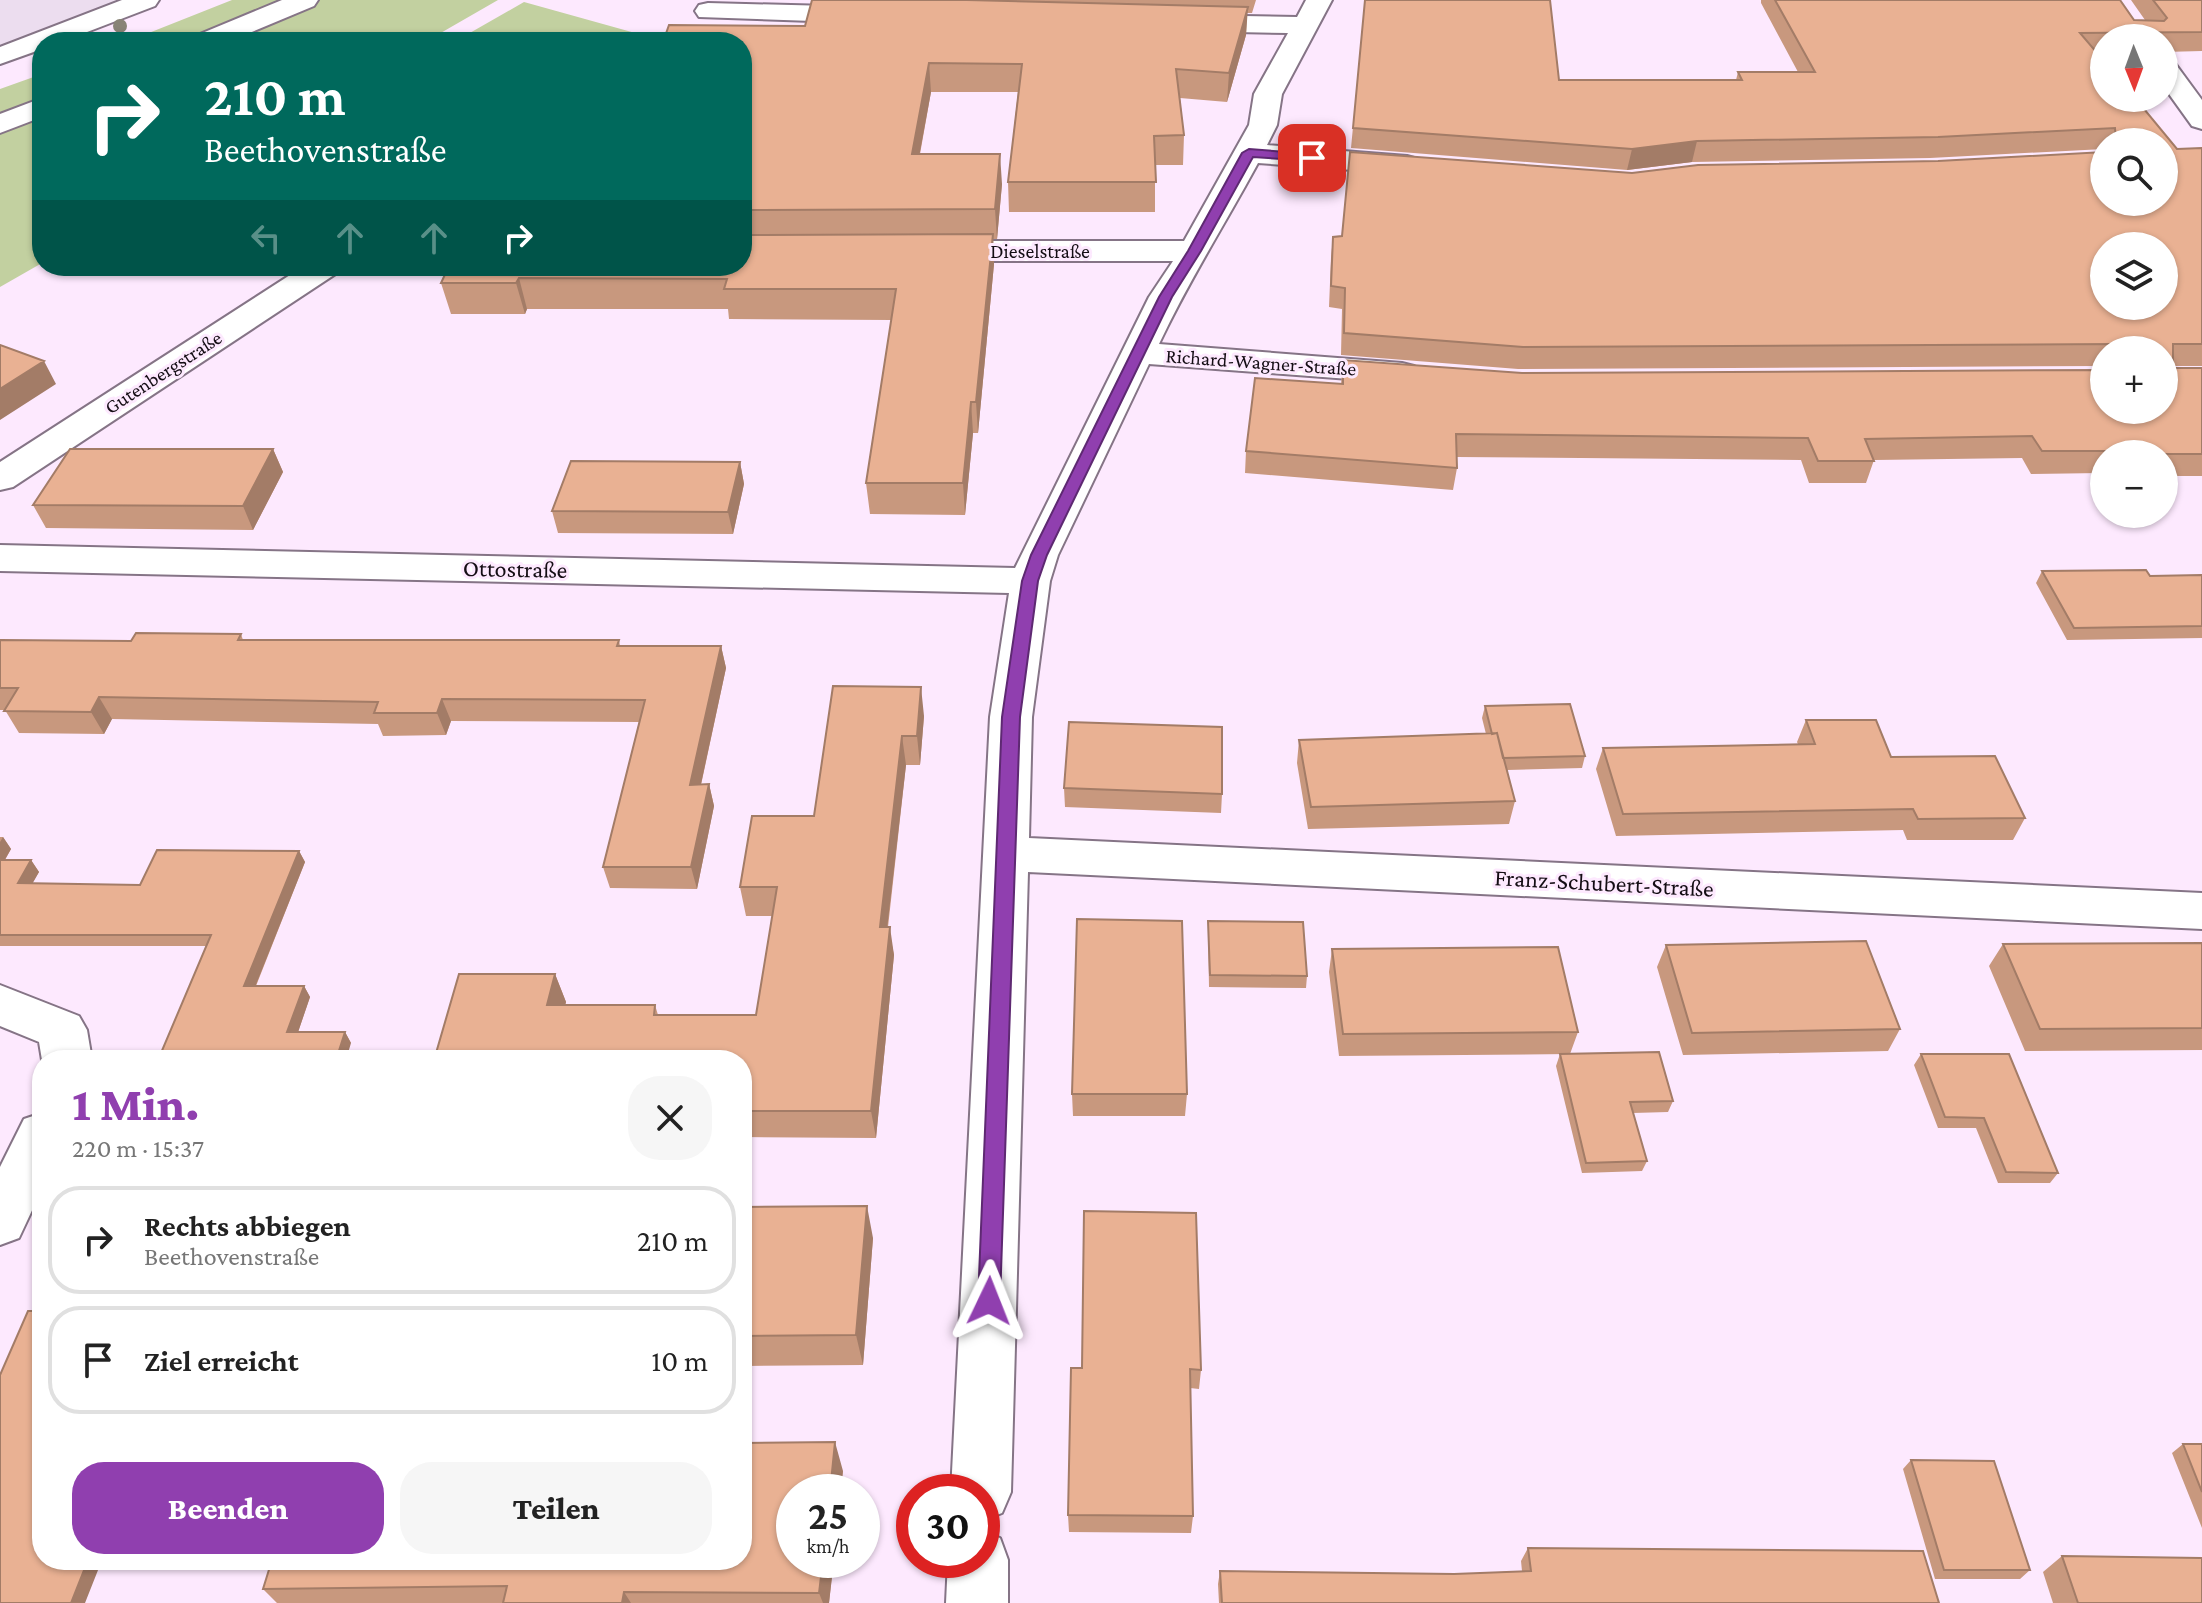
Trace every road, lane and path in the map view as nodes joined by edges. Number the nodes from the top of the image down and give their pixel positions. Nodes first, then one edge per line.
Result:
1 (146, 0) edge
2 (305, 0) edge
3 (716, 5) edge
4 (1311, 13) edge
5 (896, 15) edge
6 (1163, 22) edge
7 (685, 26) edge
8 (63, 32) edge
9 (229, 32) edge
10 (32, 44) edge
11 (0, 56) edge
12 (2178, 87) edge
13 (32, 111) edge
14 (2202, 120) edge
15 (0, 124) edge
16 (1249, 153) junction
17 (1438, 168) edge
18 (898, 251) edge
19 (1195, 251) junction
20 (311, 276) edge
21 (1138, 353) junction
22 (1439, 376) edge
23 (0, 479) edge
24 (0, 558) edge
25 (1030, 581) junction
26 (1007, 854) junction
27 (2202, 911) edge
28 (0, 1005) edge
29 (65, 1050) edge
30 (32, 1155) edge
31 (0, 1221) edge
32 (982, 1474) edge
33 (978, 1578) edge
34 (977, 1603) edge

1 - 8 street
2 - 9 street
3 - 5 street
3 - 7 street
4 - 6 street
4 - 16 street
10 - 11 street
12 - 14 street
13 - 15 street
16 - 17 street
16 - 19 street
18 - 19 street, Dieselstraße
19 - 21 street
20 - 23 street, Gutenbergstraße
21 - 22 street, Richard-Wagner-Straße
21 - 25 street
24 - 25 street, Ottostraße
25 - 26 street
26 - 27 street, Franz-Schubert-Straße
26 - 32 street
28 - 29 street
30 - 31 street
33 - 34 street

